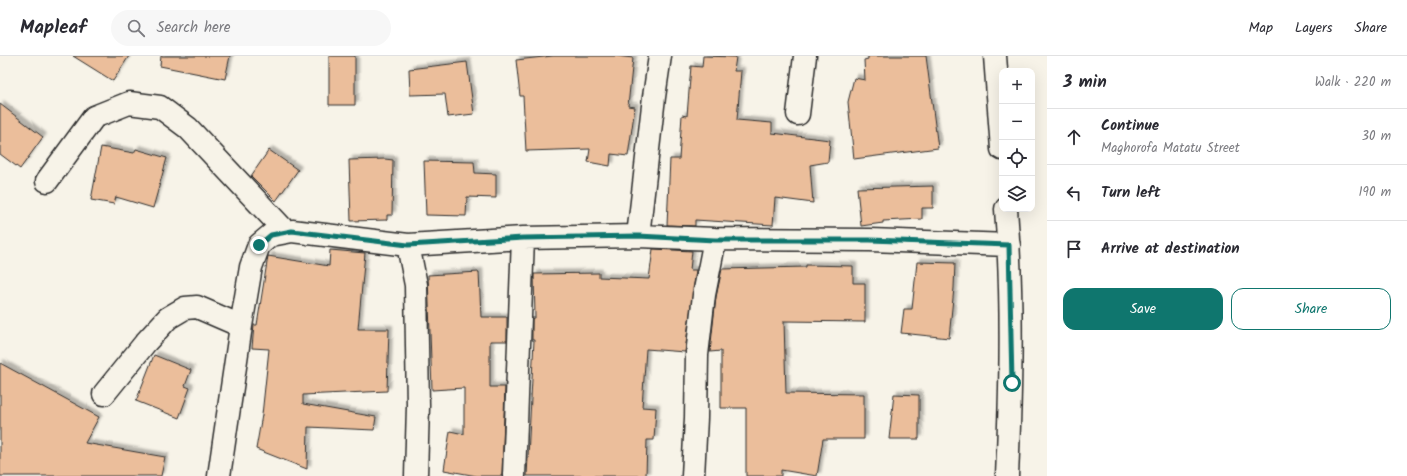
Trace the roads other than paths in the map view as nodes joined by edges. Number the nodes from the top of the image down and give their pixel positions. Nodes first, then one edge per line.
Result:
1 (660, 56) edge
2 (805, 56) edge
3 (995, 56) edge
4 (798, 114) dead end
5 (1001, 140) edge
6 (46, 181) dead end
7 (1006, 212) edge
8 (286, 232) junction
9 (638, 236) junction
10 (523, 238) junction
11 (715, 240) junction
12 (408, 245) junction
13 (1009, 245) junction
14 (241, 326) junction
15 (104, 394) dead end
16 (219, 476) edge
17 (416, 476) edge
18 (514, 476) edge
19 (693, 476) edge
20 (1007, 476) edge

1 - 9 street
2 - 4 street
3 - 5 street
6 - 8 street
7 - 13 street
8 - 12 street
8 - 14 street
9 - 10 street
9 - 11 street
10 - 12 street
10 - 18 street
11 - 13 street
11 - 19 street
12 - 17 street
13 - 20 street
14 - 15 street
14 - 16 street

